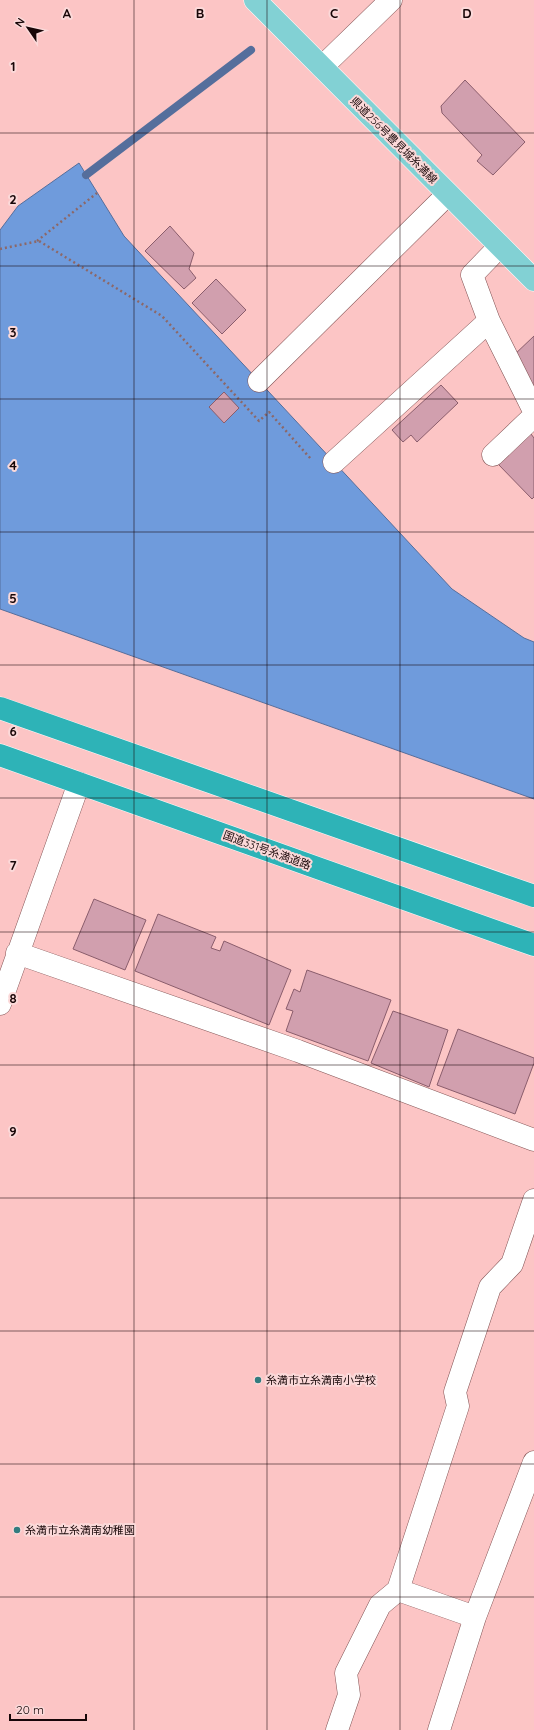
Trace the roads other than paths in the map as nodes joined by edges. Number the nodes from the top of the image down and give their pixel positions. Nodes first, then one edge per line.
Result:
1 (255, 0) edge
2 (391, 0) edge
3 (322, 67) junction
4 (448, 194) junction
5 (500, 246) junction
6 (534, 280) edge
7 (489, 321) junction
8 (259, 381) dead end
9 (534, 411) edge
10 (534, 416) edge
11 (493, 454) dead end
12 (334, 462) dead end
13 (0, 708) edge
14 (0, 755) edge
15 (78, 783) junction
16 (534, 896) edge
17 (534, 945) edge
18 (17, 953) junction
19 (0, 1004) edge
20 (534, 1140) edge
21 (534, 1200) edge
22 (534, 1462) edge
23 (398, 1590) junction
24 (474, 1617) junction
25 (337, 1730) edge
26 (439, 1730) edge

1 - 3 main road, 県道256号豊見城糸満線
2 - 3 street
3 - 4 main road, 県道256号豊見城糸満線
4 - 5 main road, 県道256号豊見城糸満線
4 - 8 street
5 - 6 main road, 県道256号豊見城糸満線
5 - 7 street
7 - 9 street
7 - 12 street
10 - 11 street
13 - 16 highway
14 - 15 highway, 国道331号糸満道路
15 - 17 highway, 国道331号糸満道路
15 - 18 street
18 - 19 street
18 - 20 street
21 - 23 street
22 - 24 street
23 - 24 street
23 - 25 street
24 - 26 street

